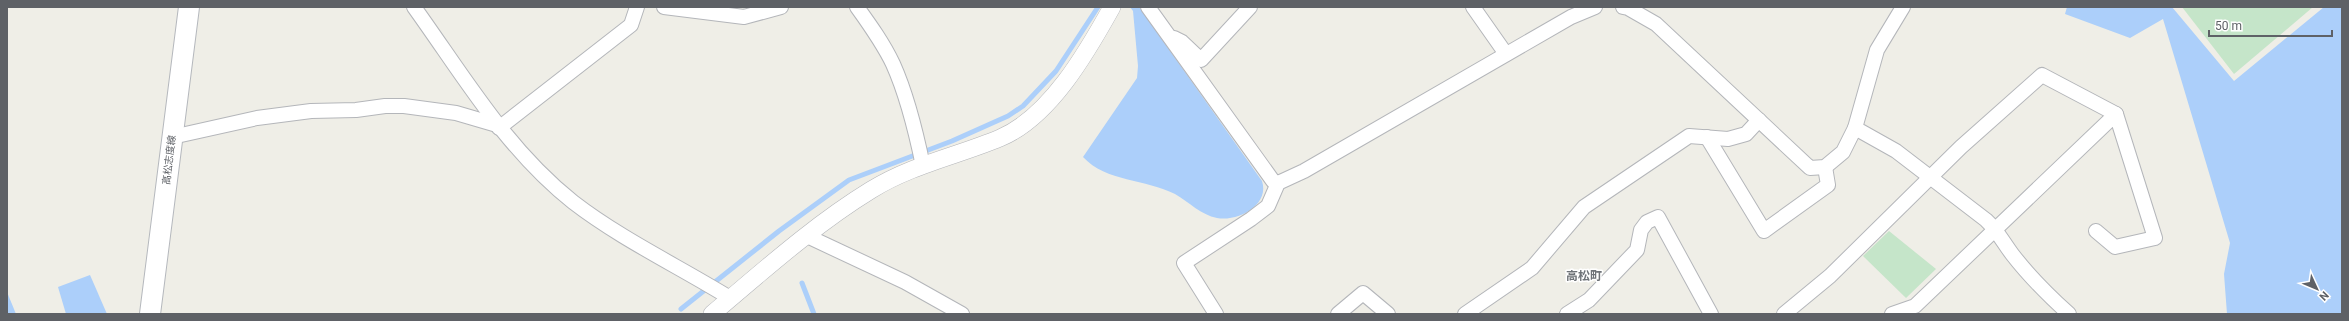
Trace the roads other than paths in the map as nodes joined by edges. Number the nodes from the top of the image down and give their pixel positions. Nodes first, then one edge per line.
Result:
1 (189, 7) edge
2 (414, 7) edge
3 (637, 7) edge
4 (664, 7) edge
5 (781, 7) edge
6 (857, 7) edge
7 (1112, 7) edge
8 (1148, 7) edge
9 (1250, 7) edge
10 (1473, 7) edge
11 (1594, 7) edge
12 (1623, 7) edge
13 (1902, 7) edge
14 (1168, 36) junction
15 (1506, 54) junction
16 (2116, 114) junction
17 (1759, 120) junction
18 (498, 127) junction
19 (1855, 128) junction
20 (172, 137) junction
21 (1707, 137) junction
22 (923, 166) junction
23 (1826, 167) junction
24 (1931, 177) junction
25 (1278, 183) junction
26 (1995, 228) junction
27 (2096, 231) dead end
28 (807, 236) junction
29 (730, 298) junction
30 (150, 314) edge
31 (712, 314) edge
32 (962, 314) edge
33 (1216, 314) edge
34 (1338, 314) edge
35 (1388, 314) edge
36 (1465, 314) edge
37 (1567, 314) edge
38 (1711, 314) edge
39 (1784, 314) edge
40 (1892, 314) edge
41 (2069, 314) edge

1 - 20 main road, 高松志度線
2 - 18 street
3 - 18 street
4 - 5 street
6 - 22 street
7 - 22 street
8 - 14 street
9 - 14 street
10 - 15 street
11 - 15 street
12 - 17 street
13 - 19 street
14 - 25 street
15 - 25 street
16 - 24 street
16 - 26 street
16 - 27 street
17 - 21 street
17 - 23 street
18 - 20 street
18 - 29 street
19 - 23 street
19 - 24 street
20 - 30 main road, 高松志度線
21 - 23 street
21 - 36 street
22 - 28 street
24 - 26 street
24 - 39 street
25 - 33 street
26 - 40 street
26 - 41 street
28 - 29 street
28 - 32 street
29 - 31 street
34 - 35 street
37 - 38 street

